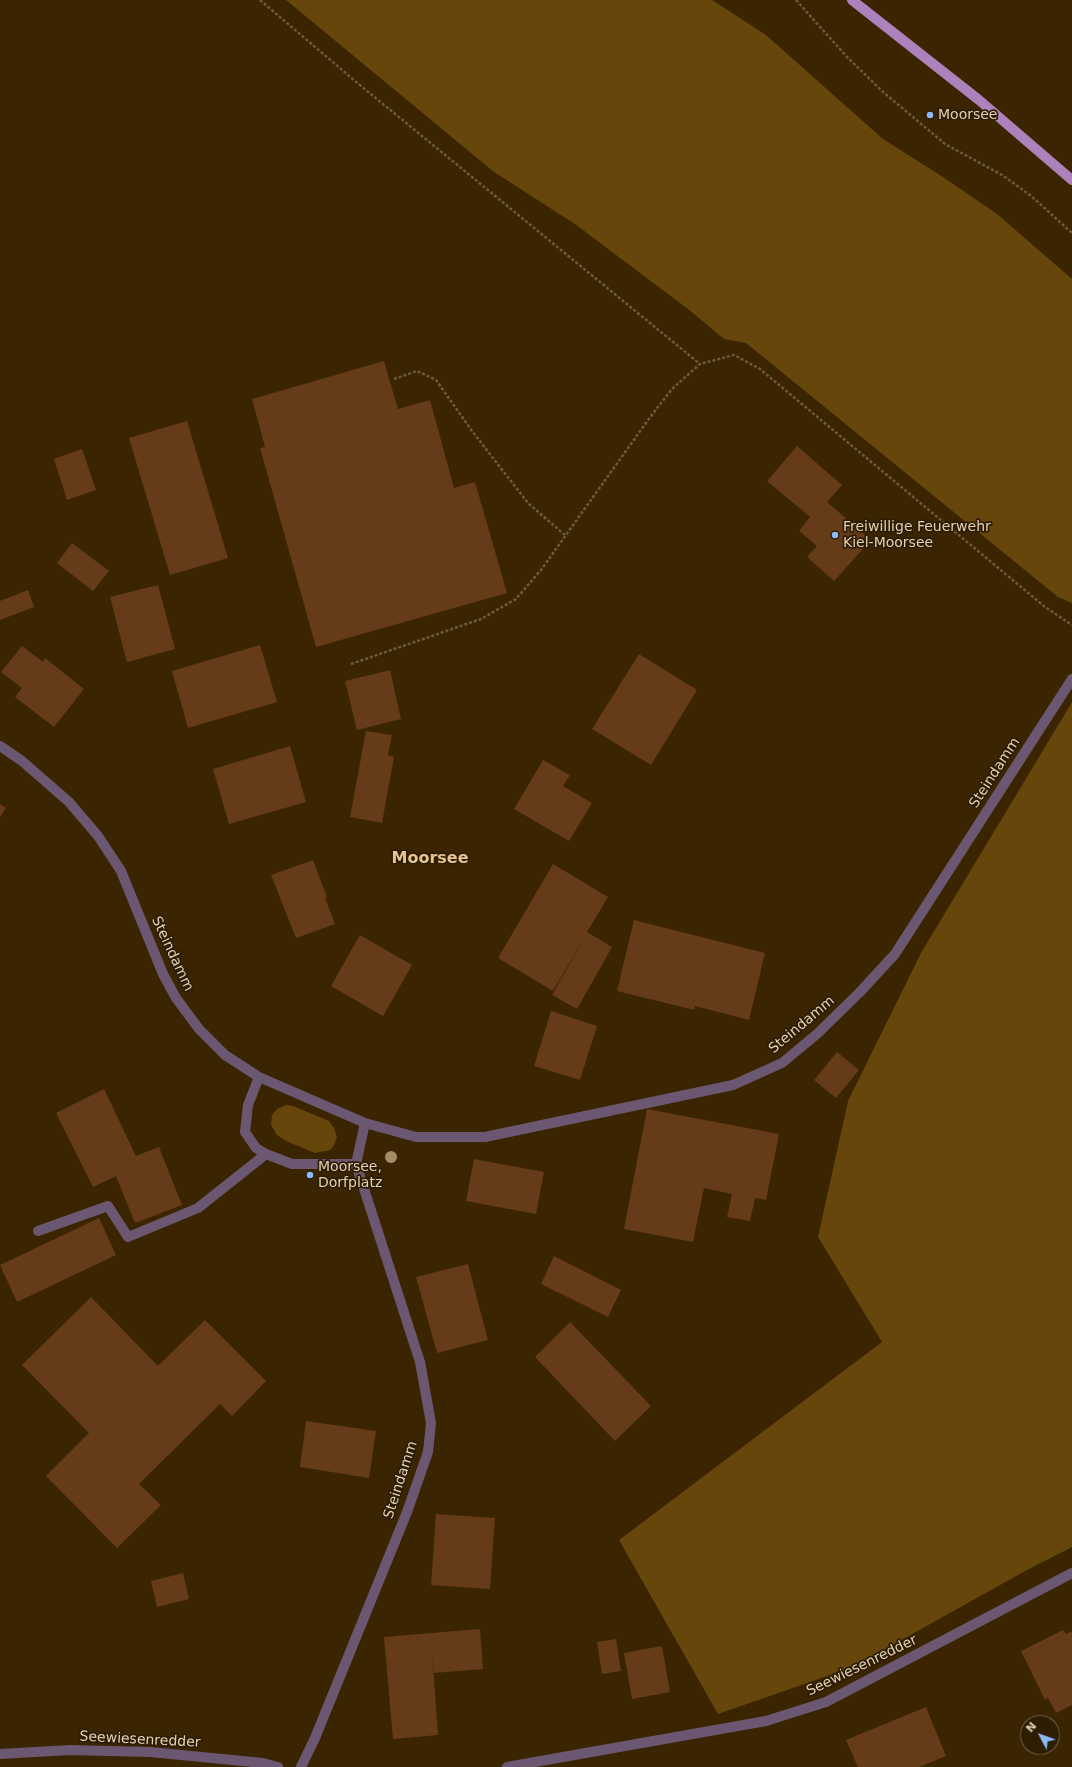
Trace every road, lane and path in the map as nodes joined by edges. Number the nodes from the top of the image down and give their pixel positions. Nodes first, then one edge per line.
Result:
1 (260, 0) edge
2 (796, 0) edge
3 (852, 0) edge
4 (1072, 180) edge
5 (1072, 233) edge
6 (700, 364) junction
7 (394, 379) dead end
8 (566, 536) junction
9 (1072, 625) edge
10 (351, 664) dead end
11 (1072, 679) edge
12 (0, 746) edge
13 (259, 1078) junction
14 (365, 1123) junction
15 (266, 1154) junction
16 (356, 1164) junction
17 (38, 1231) dead end
18 (1072, 1573) edge
19 (0, 1754) edge
20 (278, 1767) edge
21 (301, 1767) edge
22 (507, 1767) edge

1 - 6 path
2 - 5 path
3 - 4 main road
6 - 8 path
6 - 9 path
7 - 8 path
8 - 10 path
11 - 14 street, Steindamm
12 - 13 street, Steindamm
13 - 14 street, Steindamm
13 - 15 street
14 - 16 street
15 - 16 street
15 - 17 street
16 - 21 street, Steindamm
18 - 22 street, Seewiesenredder
19 - 20 street, Seewiesenredder

